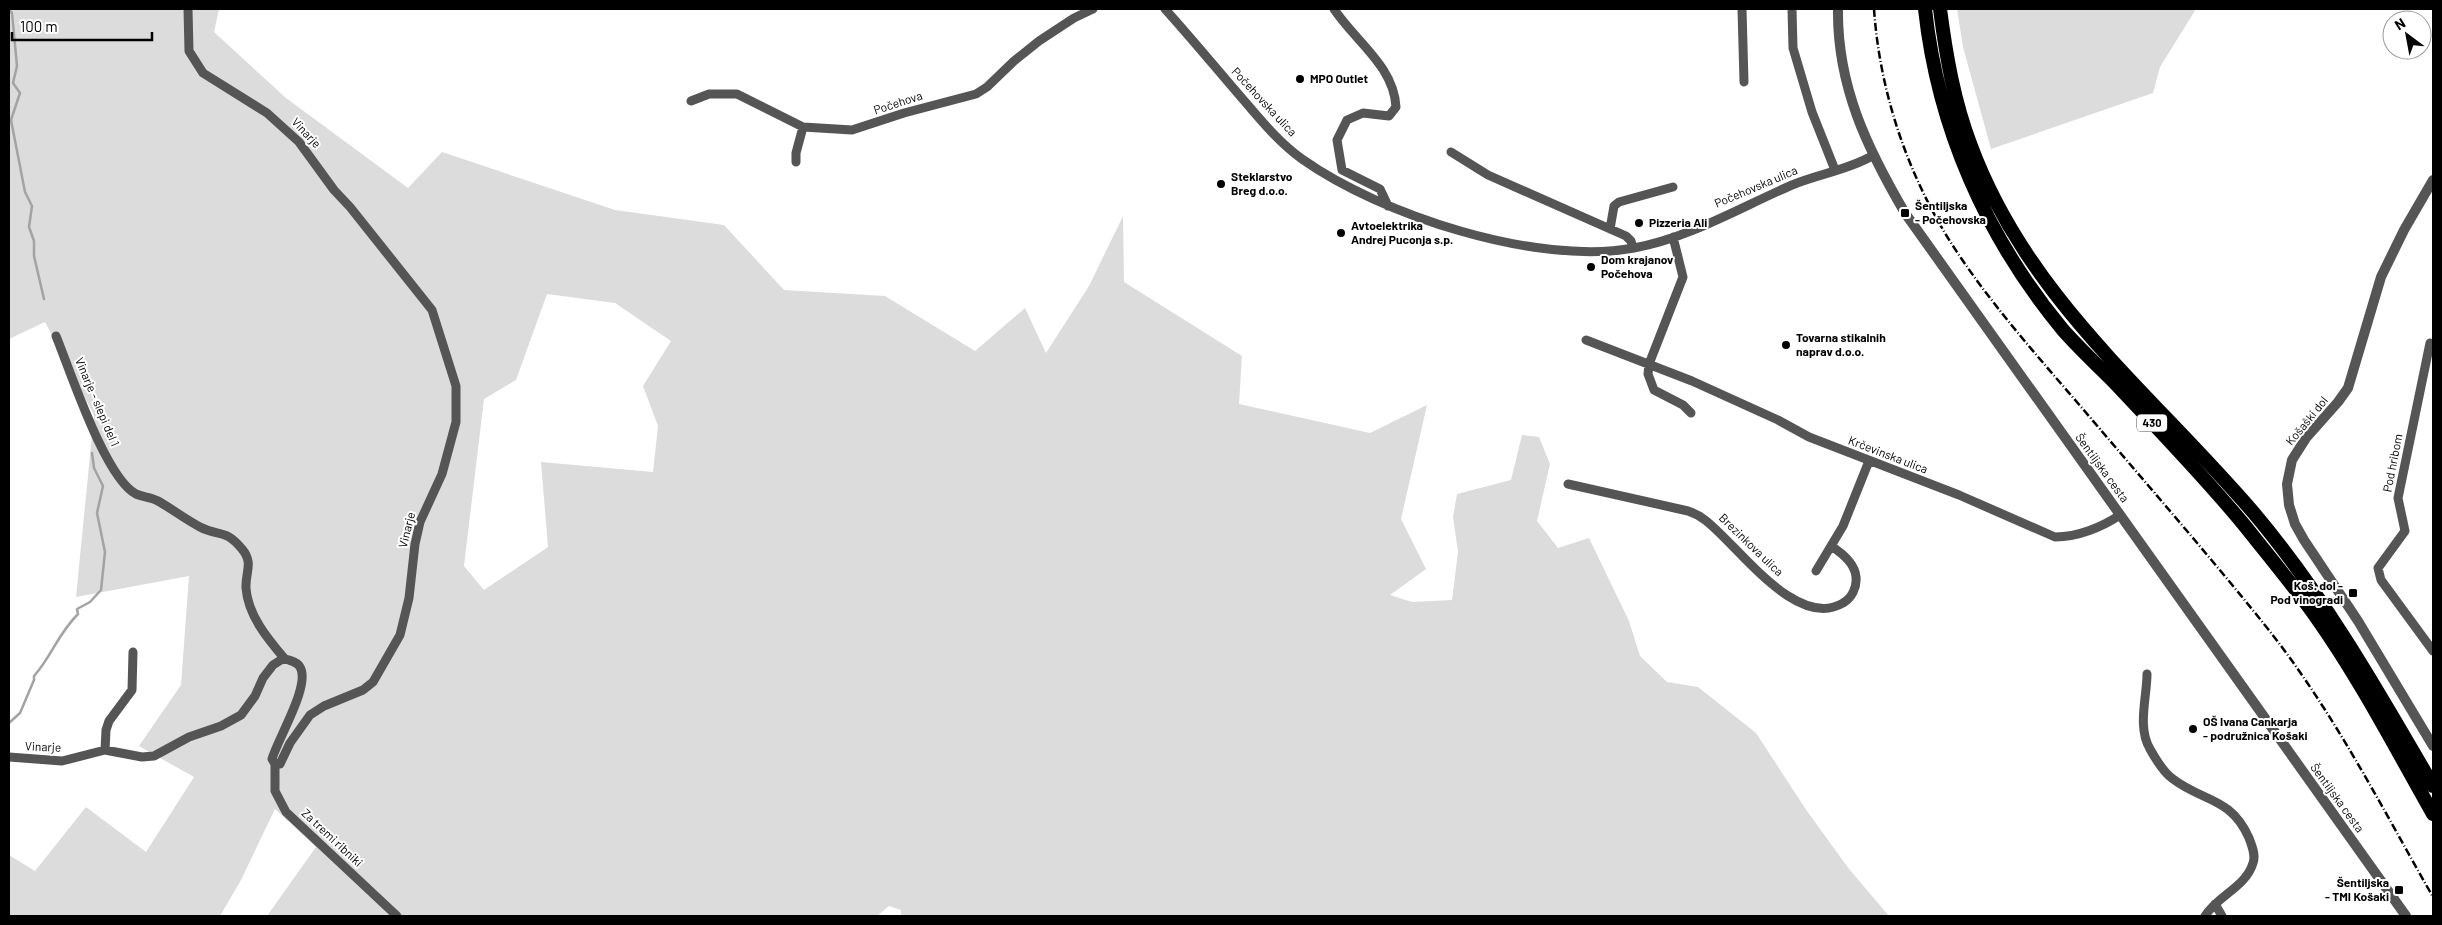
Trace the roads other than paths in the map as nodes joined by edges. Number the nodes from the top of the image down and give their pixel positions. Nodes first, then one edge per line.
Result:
1 (188, 9) edge
2 (1094, 9) edge
3 (1165, 9) edge
4 (1334, 9) edge
5 (1742, 9) edge
6 (1792, 9) edge
7 (1838, 9) edge
8 (1925, 9) edge
9 (1940, 9) edge
10 (1744, 82) dead end
11 (691, 101) dead end
12 (803, 127) junction
13 (1451, 152) dead end
14 (1872, 156) junction
15 (796, 162) dead end
16 (1835, 170) junction
17 (2433, 180) edge
18 (1673, 187) dead end
19 (1388, 206) junction
20 (1610, 229) junction
21 (1673, 237) junction
22 (1633, 248) junction
23 (56, 336) dead end
24 (1586, 340) dead end
25 (2430, 344) dead end
26 (1649, 364) junction
27 (1691, 413) dead end
28 (1870, 461) junction
29 (1568, 484) dead end
30 (2120, 515) junction
31 (1831, 546) junction
32 (1816, 571) dead end
33 (2433, 651) edge
34 (133, 652) dead end
35 (284, 658) junction
36 (2147, 674) dead end
37 (2433, 746) edge
38 (105, 750) junction
39 (9, 757) edge
40 (275, 764) junction
41 (2433, 786) edge
42 (2433, 814) edge
43 (2215, 904) junction
44 (397, 916) edge
45 (2205, 916) edge
46 (2222, 916) edge
47 (2406, 916) edge

1 - 40 street, Vinarje
2 - 12 street, Počehova
3 - 19 street, Počehovska ulica
4 - 19 street
5 - 10 street
6 - 16 street
7 - 14 street, Šentiljska cesta
8 - 42 highway, 430
9 - 41 highway, 430
11 - 12 street, Počehova
12 - 15 street
13 - 20 street
14 - 16 street, Počehovska ulica
14 - 30 street, Šentiljska cesta
16 - 21 street, Počehovska ulica
17 - 37 street, Košaški dol
18 - 20 street
19 - 22 street, Počehovska ulica
20 - 22 street
21 - 22 street, Počehovska ulica
21 - 26 street
23 - 35 street, Vinarje - slepi del 1
24 - 26 street, Krčevinska ulica
25 - 33 street, Pod hribom
26 - 27 street
26 - 28 street, Krčevinska ulica
28 - 30 street, Krčevinska ulica
28 - 31 street
29 - 31 street, Brezinkova ulica
30 - 47 street, Šentiljska cesta
31 - 32 street
34 - 38 street
35 - 38 street, Vinarje
35 - 40 street
36 - 43 street
38 - 39 street, Vinarje
40 - 44 street, Za tremi ribniki
43 - 45 street
43 - 46 street

